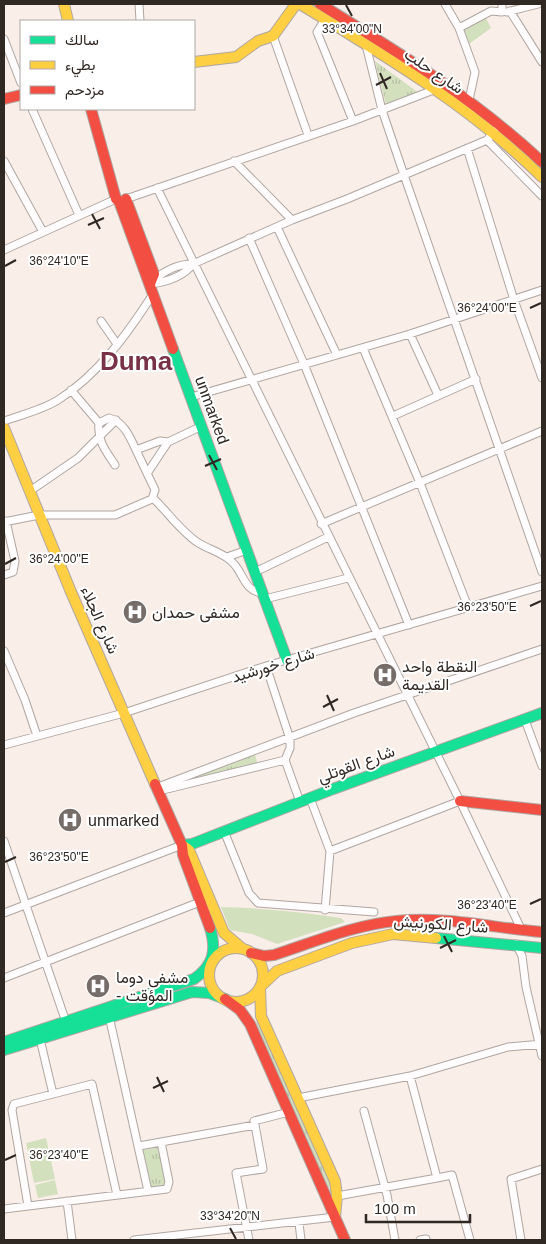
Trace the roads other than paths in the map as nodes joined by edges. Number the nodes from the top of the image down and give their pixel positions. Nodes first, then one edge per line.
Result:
1 (64, 4) edge
2 (139, 4) edge
3 (296, 4) edge
4 (300, 4) edge
5 (320, 4) edge
6 (445, 4) edge
7 (502, 4) edge
8 (538, 4) edge
9 (506, 12) junction
10 (325, 19) junction
11 (68, 20) edge
12 (140, 20) edge
13 (459, 28) junction
14 (273, 36) junction
15 (4, 39) edge
16 (366, 45) junction
17 (195, 62) edge
18 (542, 62) edge
19 (20, 79) edge
20 (436, 89) junction
21 (20, 95) edge
22 (4, 98) edge
23 (470, 100) junction
24 (32, 110) edge
25 (91, 110) edge
26 (382, 110) junction
27 (353, 121) junction
28 (493, 132) junction
29 (308, 136) junction
30 (467, 148) junction
31 (537, 157) edge
32 (234, 161) junction
33 (4, 162) edge
34 (404, 175) junction
35 (542, 177) edge
36 (157, 188) junction
37 (542, 196) edge
38 (120, 199) junction
39 (79, 215) junction
40 (292, 220) junction
41 (277, 227) junction
42 (42, 232) junction
43 (249, 238) junction
44 (4, 250) edge
45 (193, 264) junction
46 (151, 289) junction
47 (542, 290) edge
48 (514, 300) junction
49 (455, 320) junction
50 (101, 321) dead end
51 (410, 334) junction
52 (117, 344) junction
53 (363, 348) junction
54 (337, 355) junction
55 (539, 358) edge
56 (304, 364) junction
57 (542, 378) edge
58 (250, 379) junction
59 (476, 379) junction
60 (71, 390) junction
61 (438, 395) junction
62 (191, 397) junction
63 (393, 416) junction
64 (116, 420) junction
65 (4, 421) edge
66 (99, 423) junction
67 (202, 426) junction
68 (4, 428) edge
69 (542, 431) edge
70 (98, 436) junction
71 (168, 442) junction
72 (500, 449) junction
73 (136, 450) junction
74 (115, 465) dead end
75 (148, 472) junction
76 (420, 483) junction
77 (30, 491) junction
78 (152, 499) junction
79 (362, 506) junction
80 (39, 515) junction
81 (5, 521) edge
82 (321, 524) junction
83 (328, 536) junction
84 (247, 550) junction
85 (227, 557) junction
86 (255, 572) junction
87 (542, 572) edge
88 (4, 575) edge
89 (348, 578) junction
90 (542, 586) edge
91 (264, 596) junction
92 (468, 608) junction
93 (409, 625) junction
94 (376, 634) junction
95 (542, 649) edge
96 (4, 651) edge
97 (287, 660) junction
98 (266, 666) junction
99 (407, 695) junction
100 (124, 713) junction
101 (542, 713) edge
102 (525, 720) junction
103 (37, 736) junction
104 (290, 739) junction
105 (4, 745) edge
106 (435, 752) junction
107 (285, 760) junction
108 (542, 766) edge
109 (158, 789) junction
110 (310, 798) junction
111 (460, 801) junction
112 (300, 802) junction
113 (542, 810) edge
114 (224, 831) junction
115 (4, 843) edge
116 (182, 845) junction
117 (330, 851) junction
118 (200, 902) junction
119 (26, 905) junction
120 (325, 910) junction
121 (4, 912) edge
122 (374, 912) dead end
123 (522, 931) junction
124 (542, 932) edge
125 (516, 944) junction
126 (542, 948) edge
127 (247, 951) junction
128 (45, 961) junction
129 (211, 964) junction
130 (4, 978) edge
131 (260, 987) junction
132 (224, 1000) junction
133 (139, 1002) junction
134 (109, 1016) junction
135 (67, 1026) junction
136 (40, 1040) junction
137 (4, 1042) edge
138 (541, 1044) edge
139 (4, 1050) edge
140 (542, 1056) edge
141 (410, 1076) junction
142 (53, 1094) junction
143 (298, 1098) junction
144 (364, 1111) dead end
145 (289, 1112) junction
146 (255, 1125) junction
147 (161, 1142) junction
148 (139, 1146) junction
149 (542, 1169) edge
150 (437, 1178) junction
151 (384, 1189) junction
152 (148, 1191) junction
153 (117, 1194) junction
154 (337, 1196) junction
155 (67, 1201) junction
156 (28, 1206) junction
157 (4, 1209) edge
158 (335, 1218) junction
159 (299, 1222) junction
160 (247, 1229) junction
161 (72, 1240) edge
162 (134, 1240) edge
163 (249, 1240) edge
164 (301, 1240) edge
165 (345, 1240) edge
166 (395, 1240) edge
167 (470, 1240) edge
168 (521, 1240) edge

1 - 11 street
2 - 12 street
3 - 14 street
4 - 10 street, شارع حلب
5 - 23 street, شارع حلب
6 - 13 street
7 - 9 street
8 - 9 street
9 - 13 street
9 - 18 street
10 - 16 street, شارع حلب
10 - 27 street
13 - 23 street
14 - 17 street
14 - 29 street
15 - 19 street
16 - 20 street, شارع حلب
16 - 26 street
20 - 26 street
20 - 28 street, شارع حلب
21 - 22 street
23 - 28 street, شارع حلب
24 - 39 street
25 - 38 street, unmarked
26 - 27 street
26 - 34 street
27 - 29 street
28 - 30 street
28 - 31 street, شارع حلب
28 - 37 street
29 - 32 street
30 - 34 street
30 - 48 street
31 - 35 street, شارع حلب
32 - 36 street
32 - 40 street
33 - 42 street
34 - 40 street
34 - 49 street
36 - 38 street
36 - 45 street
38 - 39 street
38 - 46 street, unmarked
39 - 42 street
40 - 41 street
41 - 43 street
41 - 54 street
42 - 44 street
43 - 45 street
43 - 56 street
45 - 46 street
45 - 58 street
46 - 52 street
46 - 62 street, unmarked
47 - 48 street
48 - 49 street
48 - 55 street
49 - 51 street
49 - 59 street
50 - 52 street
51 - 53 street
51 - 61 street
52 - 60 street
53 - 54 street
53 - 63 street
54 - 56 street
55 - 57 street
56 - 58 street
56 - 79 street
58 - 62 street
58 - 82 street
59 - 61 street
59 - 72 street
60 - 65 street
60 - 66 street
61 - 63 street
62 - 67 street, unmarked
63 - 76 street
64 - 66 street
64 - 70 street
64 - 73 street
66 - 70 street
67 - 71 street
67 - 84 street, unmarked
68 - 77 street, شارع الجلاء
69 - 72 street
70 - 74 street
70 - 77 street
71 - 73 street
71 - 75 street
72 - 76 street
72 - 87 street
73 - 75 street
75 - 78 street
76 - 79 street
76 - 92 street
77 - 80 street, شارع الجلاء
78 - 80 street
78 - 85 street
79 - 82 street
79 - 93 street
80 - 81 street
80 - 100 street, شارع الجلاء
81 - 88 street
82 - 83 street
83 - 86 street
83 - 89 street
84 - 85 street
84 - 86 street, unmarked
85 - 91 street
86 - 91 street, unmarked
89 - 91 street
89 - 94 street
90 - 92 street, شارع خورشيد
91 - 97 street, unmarked
92 - 93 street, شارع خورشيد
93 - 94 street, شارع خورشيد
94 - 97 street, شارع خورشيد
94 - 99 street
95 - 99 street
96 - 103 street
97 - 98 street, شارع خورشيد
98 - 100 street, شارع خورشيد
98 - 104 street
99 - 104 street
99 - 106 street
100 - 103 street, شارع خورشيد
100 - 109 street, شارع الجلاء
101 - 102 street, شارع القوتلي
102 - 106 street, شارع القوتلي
102 - 108 street
103 - 105 street, شارع خورشيد
104 - 107 street
104 - 109 street
106 - 110 street, شارع القوتلي
106 - 111 street
107 - 109 street
107 - 112 street
109 - 116 street, شارع الجلاء
110 - 112 street, شارع القوتلي
110 - 117 street
111 - 113 street
111 - 117 street
111 - 123 street
112 - 114 street, شارع القوتلي
114 - 116 street, شارع القوتلي
114 - 120 street
115 - 119 street
116 - 118 street
116 - 119 street
116 - 127 street
117 - 120 street
118 - 128 street
118 - 129 street
119 - 121 street
119 - 128 street
120 - 122 street
123 - 124 street, شارع الكورنيش
123 - 127 street, شارع الكورنيش
125 - 126 street, شارع الكورنيش
125 - 131 street, شارع الكورنيش
125 - 138 street
127 - 129 street
127 - 131 street
128 - 130 street
128 - 135 street
129 - 132 street
129 - 133 street
131 - 132 street
131 - 143 street
132 - 133 street
132 - 145 street
133 - 134 street
133 - 135 street
134 - 135 street
134 - 148 street
135 - 136 street
135 - 137 street
136 - 139 street
136 - 142 street
138 - 140 street
138 - 141 street
141 - 143 street
141 - 150 street
142 - 153 street
142 - 156 street
143 - 154 street
144 - 151 street
145 - 146 street
145 - 158 street
146 - 147 street
146 - 160 street
147 - 148 street
147 - 152 street
148 - 152 street
149 - 168 street
150 - 151 street
150 - 167 street
151 - 154 street
151 - 166 street
152 - 153 street
153 - 155 street
154 - 158 street
155 - 156 street
155 - 161 street
156 - 157 street
158 - 159 street
158 - 165 street
159 - 160 street
159 - 164 street
160 - 162 street
160 - 163 street

